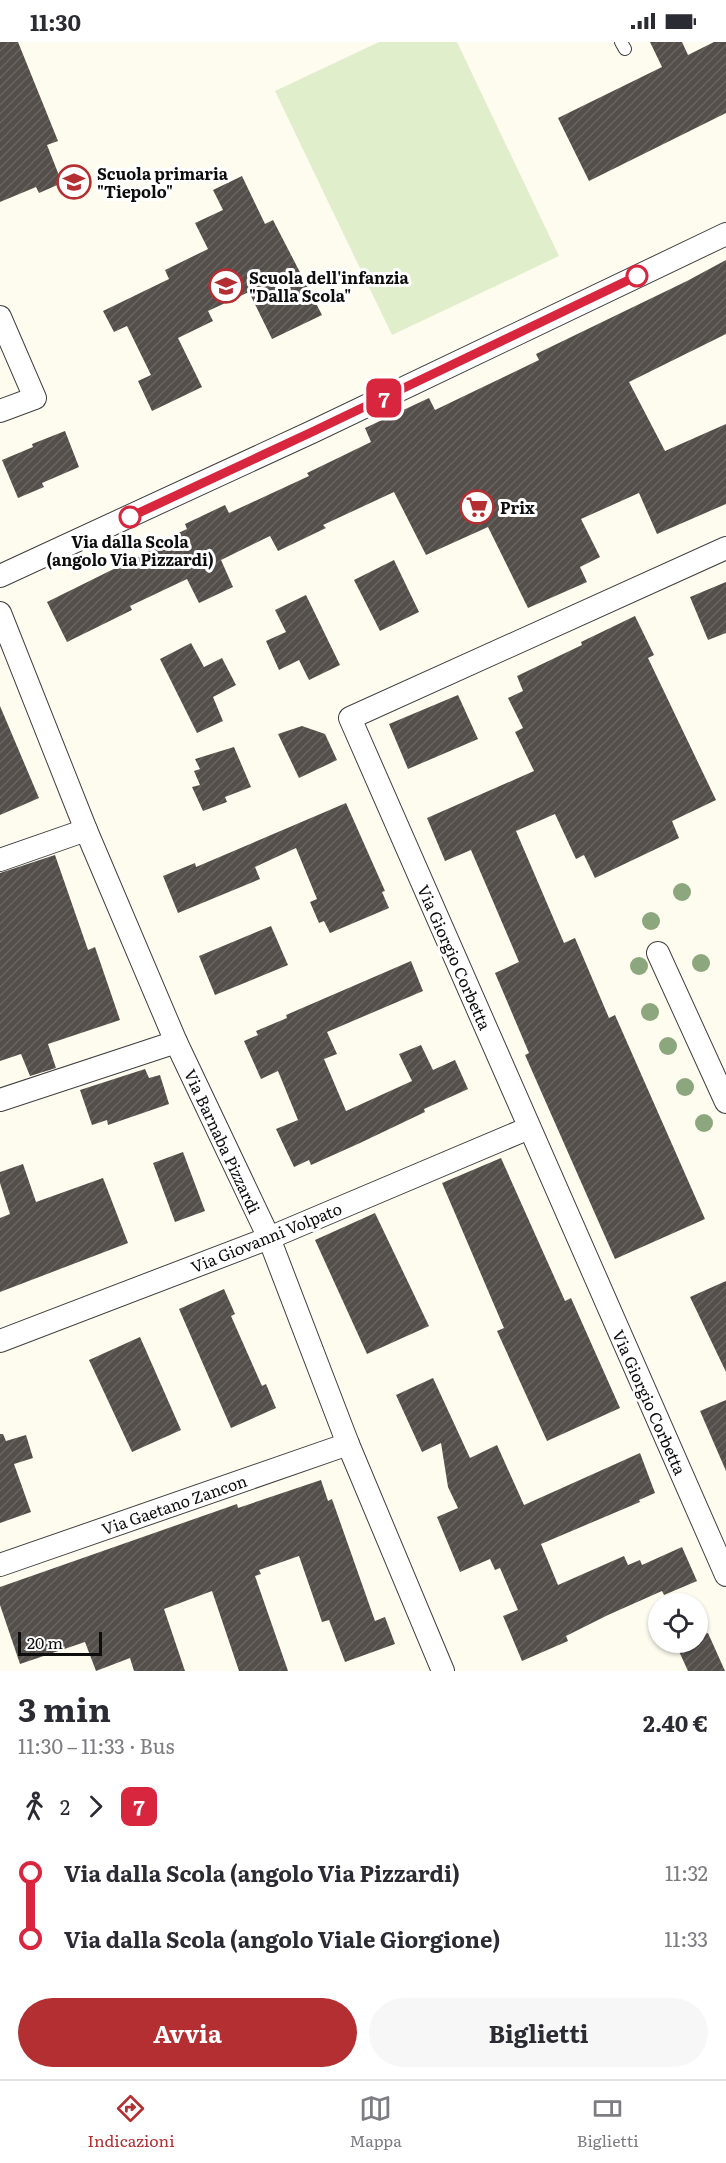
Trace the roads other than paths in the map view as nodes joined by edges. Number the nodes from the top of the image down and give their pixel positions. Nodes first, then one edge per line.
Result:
1 (726, 234) edge
2 (0, 317) edge
3 (0, 411) edge
4 (726, 548) edge
5 (0, 576) edge
6 (0, 613) edge
7 (86, 830) junction
8 (0, 860) edge
9 (658, 953) dead end
10 (176, 1042) junction
11 (0, 1100) edge
12 (726, 1102) edge
13 (529, 1128) junction
14 (269, 1238) junction
15 (0, 1341) edge
16 (348, 1444) junction
17 (0, 1565) edge
18 (726, 1575) edge
19 (443, 1671) edge

1 - 5 street
2 - 3 street
4 - 13 street, Via Giorgio Corbetta
6 - 7 street, Via Barnaba Pizzardi
7 - 8 street
7 - 10 street, Via Barnaba Pizzardi
9 - 12 street
10 - 11 street
10 - 14 street, Via Barnaba Pizzardi
13 - 14 street, Via Giovanni Volpato
13 - 18 street, Via Giorgio Corbetta
14 - 15 street, Via Giovanni Volpato
14 - 16 street, Via Barnaba Pizzardi
16 - 17 street, Via Gaetano Zancon
16 - 19 street, Via Barnaba Pizzardi

